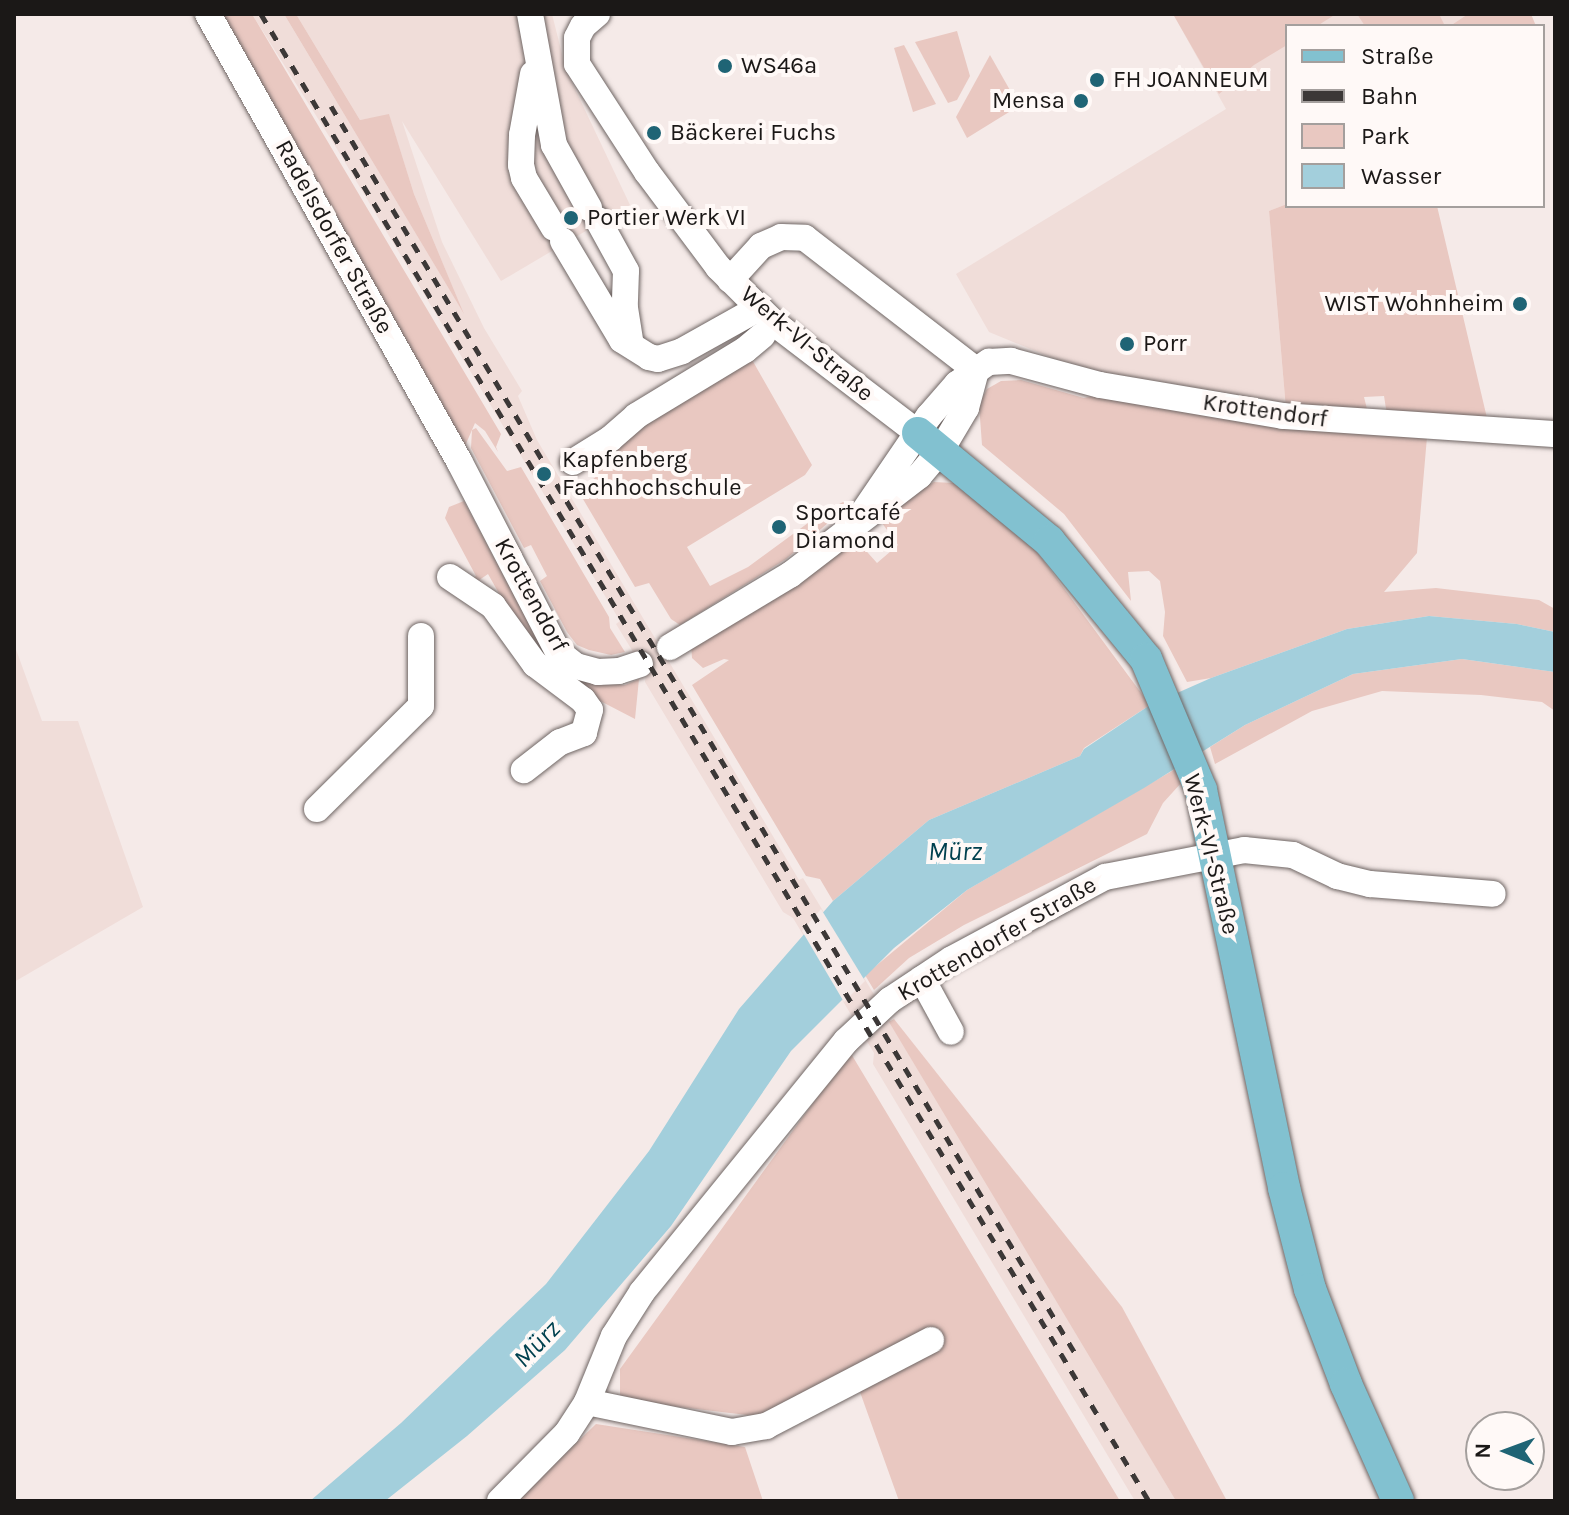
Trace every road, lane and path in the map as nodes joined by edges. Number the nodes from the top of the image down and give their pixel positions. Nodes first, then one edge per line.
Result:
1 (208, 14) edge
2 (597, 14) edge
3 (532, 24) edge
4 (730, 280) junction
5 (759, 308) junction
6 (763, 335) dead end
7 (631, 348) junction
8 (978, 367) junction
9 (1555, 434) edge
10 (929, 441) junction
11 (459, 461) joint
12 (573, 462) dead end
13 (450, 577) dead end
14 (421, 636) dead end
15 (670, 647) dead end
16 (640, 664) dead end
17 (524, 770) dead end
18 (317, 809) dead end
19 (1215, 854) junction
20 (1493, 894) dead end
21 (922, 979) junction
22 (951, 1032) dead end
23 (931, 1340) dead end
24 (587, 1402) junction
25 (1382, 1465) junction
26 (500, 1501) edge
27 (1391, 1501) edge
28 (1398, 1501) edge

1 - 11 street, Radelsdorfer Straße
2 - 4 street, Werk-VI-Straße
3 - 7 street
3 - 7 street
4 - 5 street, Werk-VI-Straße
4 - 8 street, Werk-VI-Straße
5 - 7 street
5 - 10 street, Werk-VI-Straße
6 - 12 street
8 - 9 street, Krottendorf
8 - 10 street
10 - 15 street
10 - 19 main road, Werk-VI-Straße
11 - 16 street, Krottendorf
13 - 17 street
14 - 18 street
19 - 20 street, Krottendorfer Straße
19 - 21 street, Krottendorfer Straße
19 - 25 main road, Werk-VI-Straße
21 - 22 street
21 - 24 street, Krottendorfer Straße
23 - 24 street
24 - 26 street, Krottendorfer Straße
25 - 27 main road
25 - 28 main road, Werk-VI-Straße

